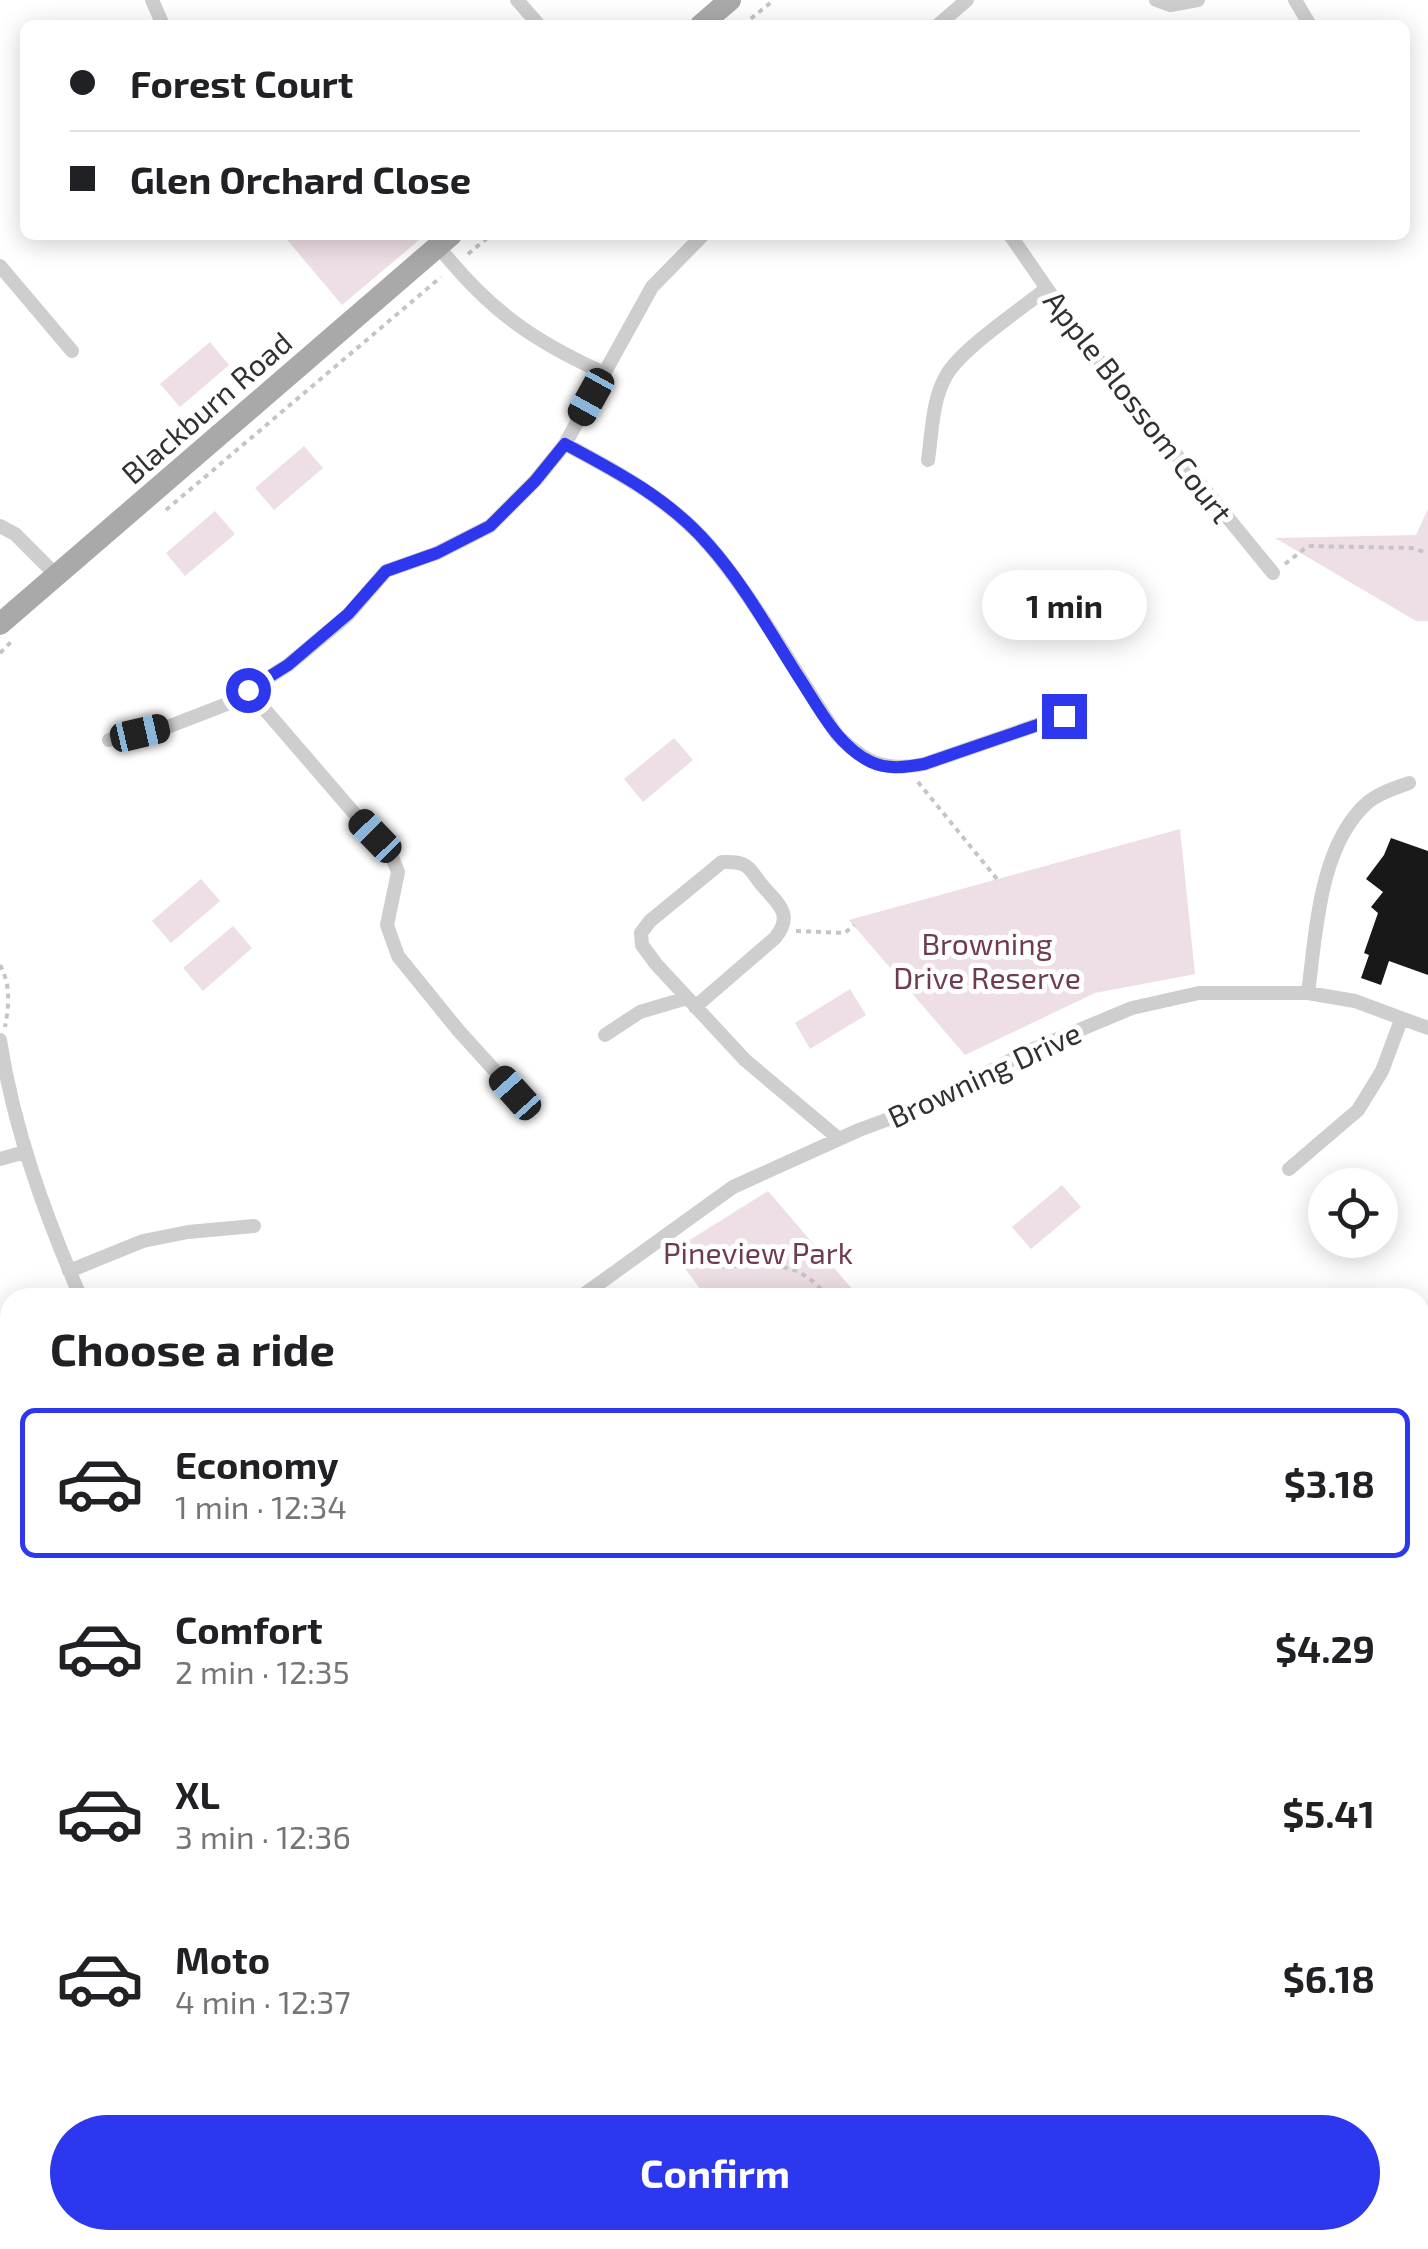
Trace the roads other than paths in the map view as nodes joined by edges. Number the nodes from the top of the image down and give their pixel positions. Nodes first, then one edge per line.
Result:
1 (517, 0) edge
2 (730, 0) edge
3 (967, 0) edge
4 (1156, 0) edge
5 (1198, 0) edge
6 (535, 20) edge
7 (707, 20) edge
8 (944, 20) edge
9 (698, 240) edge
10 (1013, 240) edge
11 (444, 241) edge
12 (0, 266) edge
13 (1046, 289) junction
14 (72, 352) dead end
15 (604, 373) junction
16 (565, 444) junction
17 (928, 460) dead end
18 (0, 526) edge
19 (1273, 573) road end
20 (57, 576) junction
21 (8, 631) edge
22 (248, 690) junction
23 (1064, 716) dead end
24 (108, 740) dead end
25 (1409, 783) dead end
26 (1308, 993) junction
27 (691, 1003) junction
28 (1401, 1020) junction
29 (1428, 1028) edge
30 (605, 1035) dead end
31 (0, 1044) edge
32 (515, 1093) dead end
33 (839, 1139) junction
34 (25, 1152) junction
35 (0, 1159) edge
36 (1289, 1169) dead end
37 (254, 1226) dead end
38 (70, 1271) junction
39 (77, 1288) edge
40 (593, 1288) edge

1 - 6 street
2 - 7 main road
3 - 8 street
4 - 5 street
9 - 15 street
10 - 13 street, Apple Blossom Court
11 - 15 street
11 - 20 main road, Blackburn Road
12 - 14 street
13 - 17 street
13 - 19 street, Apple Blossom Court
15 - 16 street
16 - 22 street
16 - 23 street
18 - 20 street
20 - 21 main road, Blackburn Road
22 - 24 street
22 - 32 street
25 - 26 street
26 - 28 street, Browning Drive
26 - 33 street, Browning Drive
27 - 27 street
27 - 30 street
27 - 33 street
28 - 29 street, Browning Drive
28 - 36 street
31 - 34 street
33 - 40 street, Browning Drive
34 - 35 street
34 - 38 street
37 - 38 street
38 - 39 street

